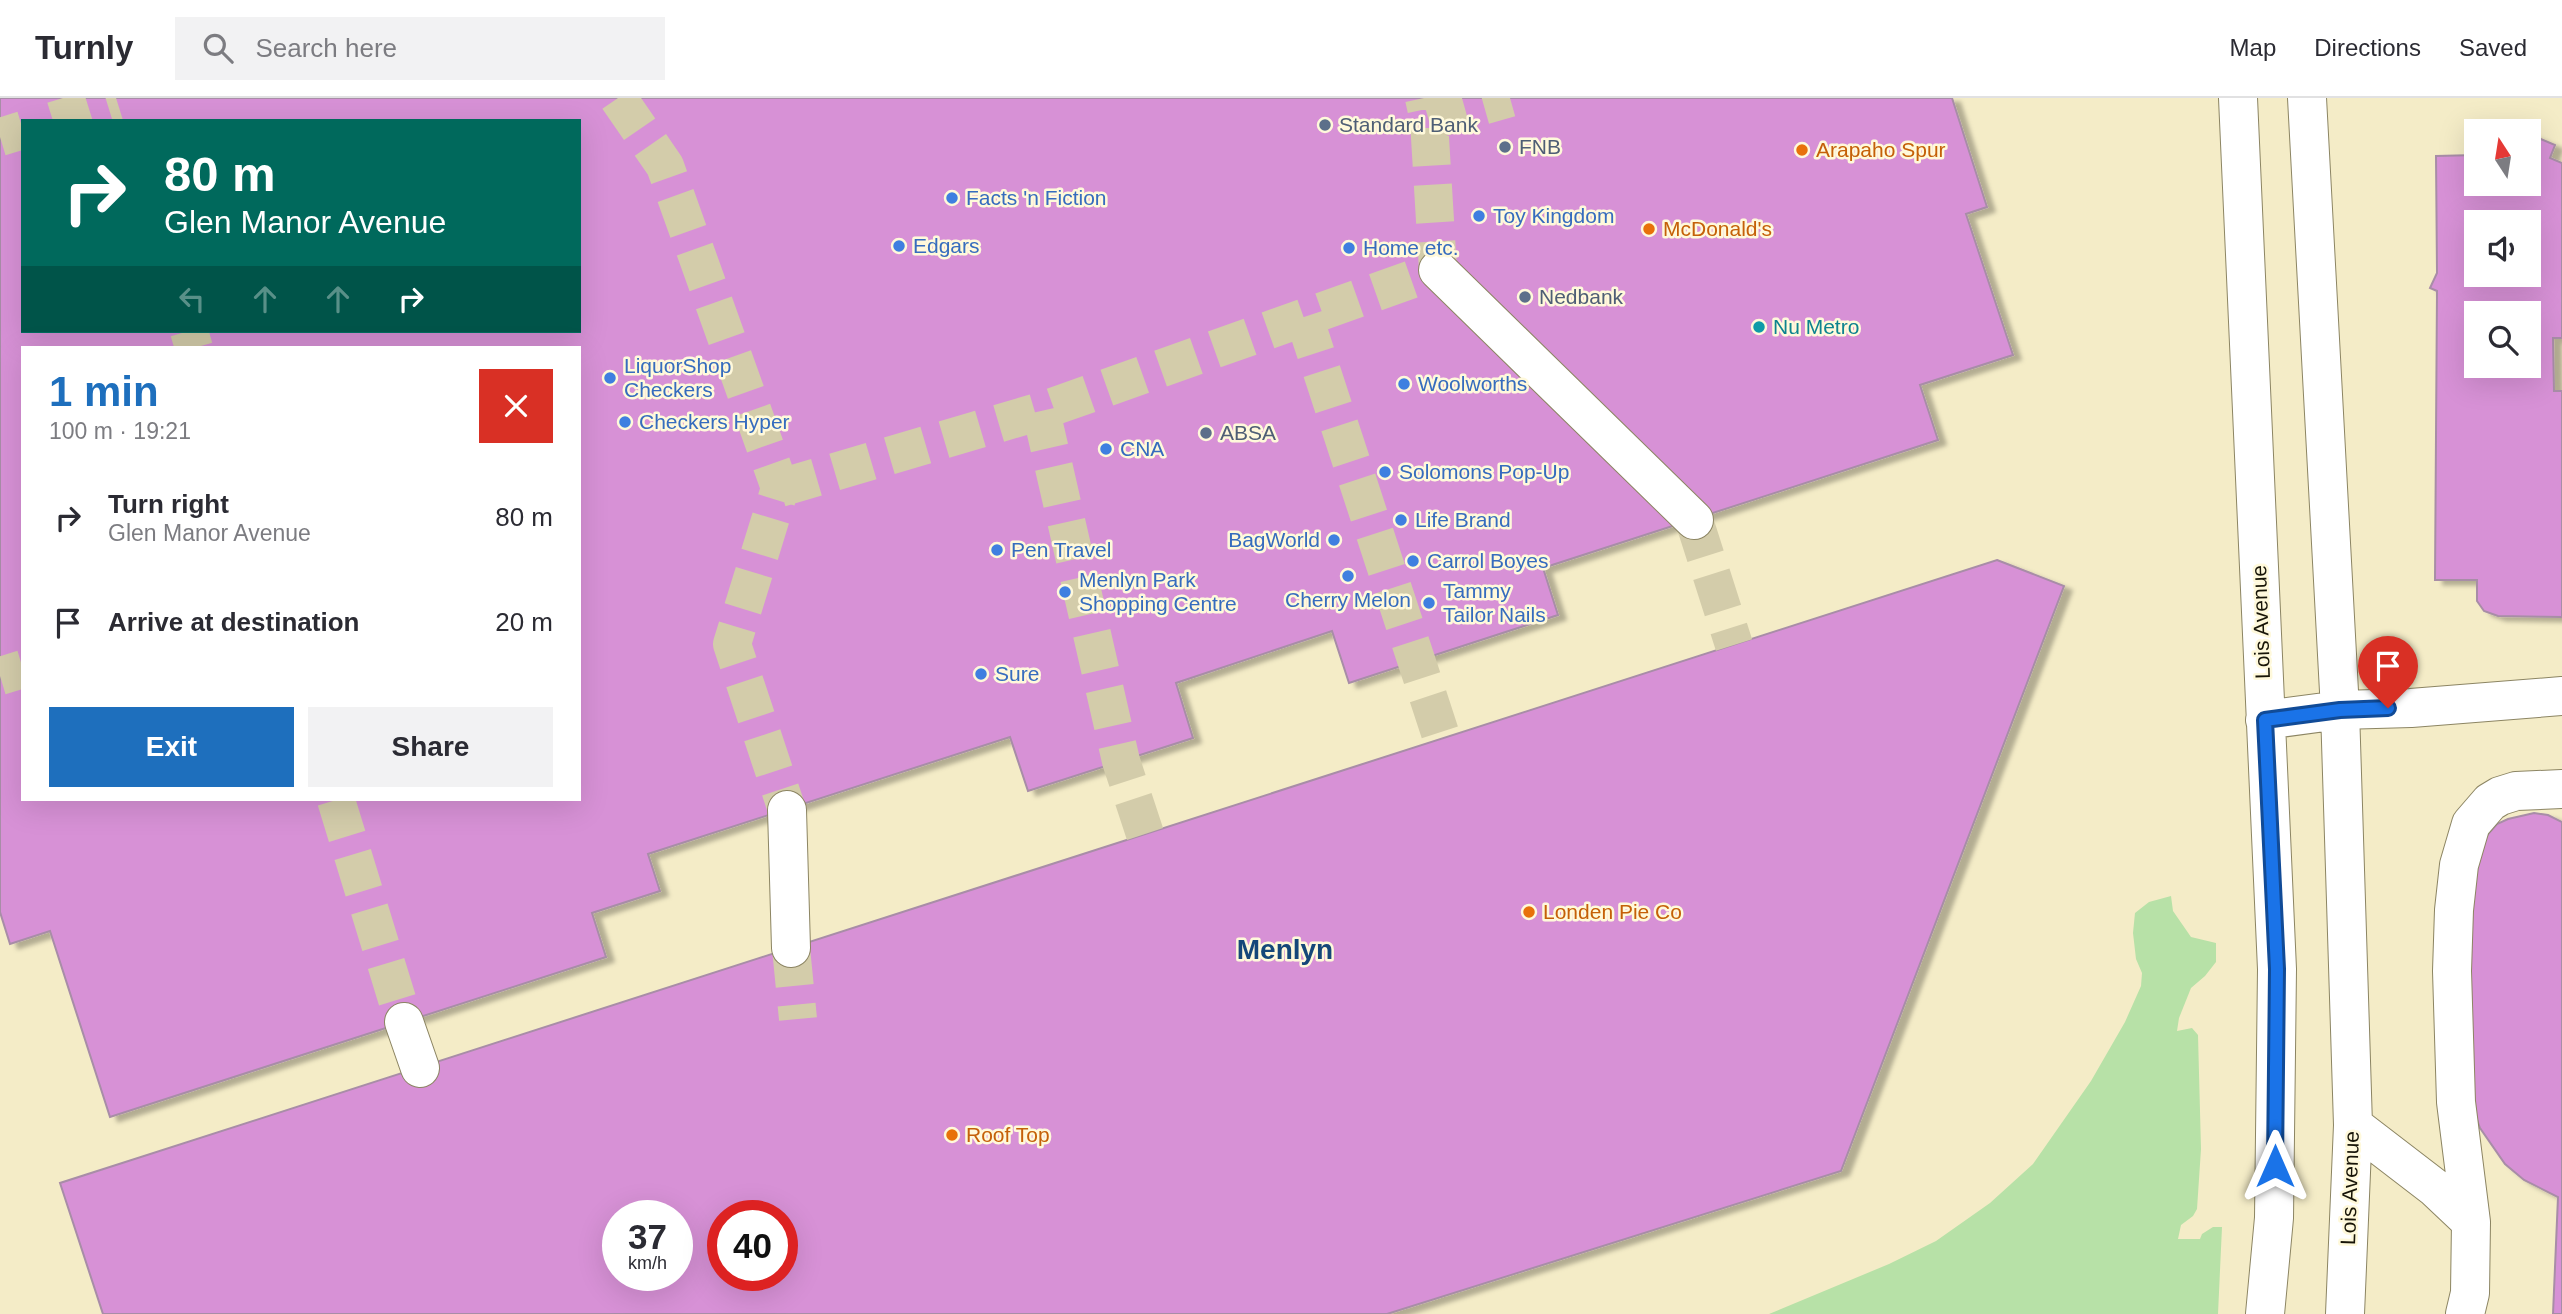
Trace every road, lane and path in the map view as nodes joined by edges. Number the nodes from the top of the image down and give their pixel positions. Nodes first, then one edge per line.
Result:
1 (2238, 98) edge
2 (2307, 98) edge
3 (1438, 270) dead end
4 (1694, 520) tunnel mouth
5 (2562, 696) edge
6 (2340, 710) junction
7 (2265, 720) junction
8 (2562, 789) edge
9 (787, 810) tunnel mouth
10 (791, 948) tunnel mouth
11 (404, 1022) tunnel mouth
12 (420, 1068) dead end
13 (2353, 1125) junction
14 (2471, 1222) junction
15 (2265, 1314) edge
16 (2344, 1314) edge
17 (2465, 1314) edge

1 - 7 street, Lois Avenue
2 - 6 street, Lois Avenue
3 - 4 street
5 - 6 street
6 - 7 street
6 - 13 street, Lois Avenue
7 - 15 street, Lois Avenue
8 - 14 street
9 - 10 street
11 - 12 street
13 - 14 street
13 - 16 street, Lois Avenue
14 - 17 street

